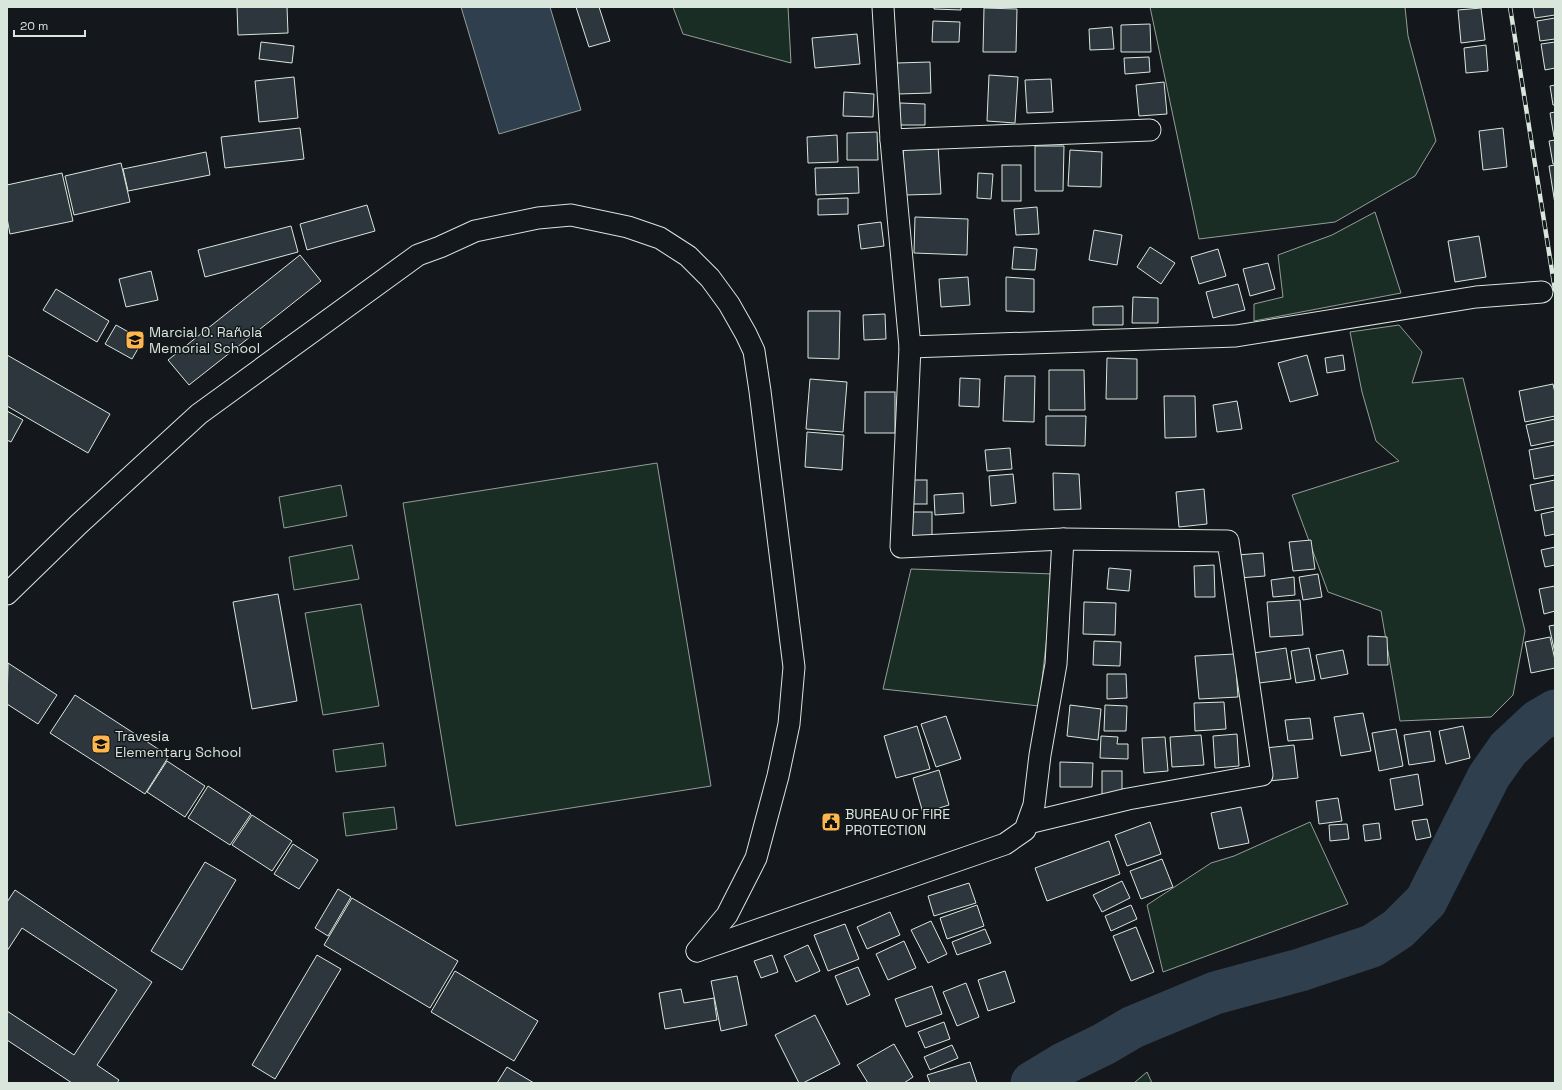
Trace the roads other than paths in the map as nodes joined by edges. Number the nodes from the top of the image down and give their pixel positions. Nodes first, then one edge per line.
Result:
1 (883, 7) edge
2 (1150, 130) dead end
3 (891, 140) junction
4 (1542, 292) dead end
5 (910, 347) junction
6 (1064, 539) junction
7 (7, 594) edge
8 (1028, 823) junction

1 - 3 street
2 - 3 street
3 - 5 street
4 - 5 street
5 - 6 street
6 - 8 street
6 - 8 street
7 - 8 street

